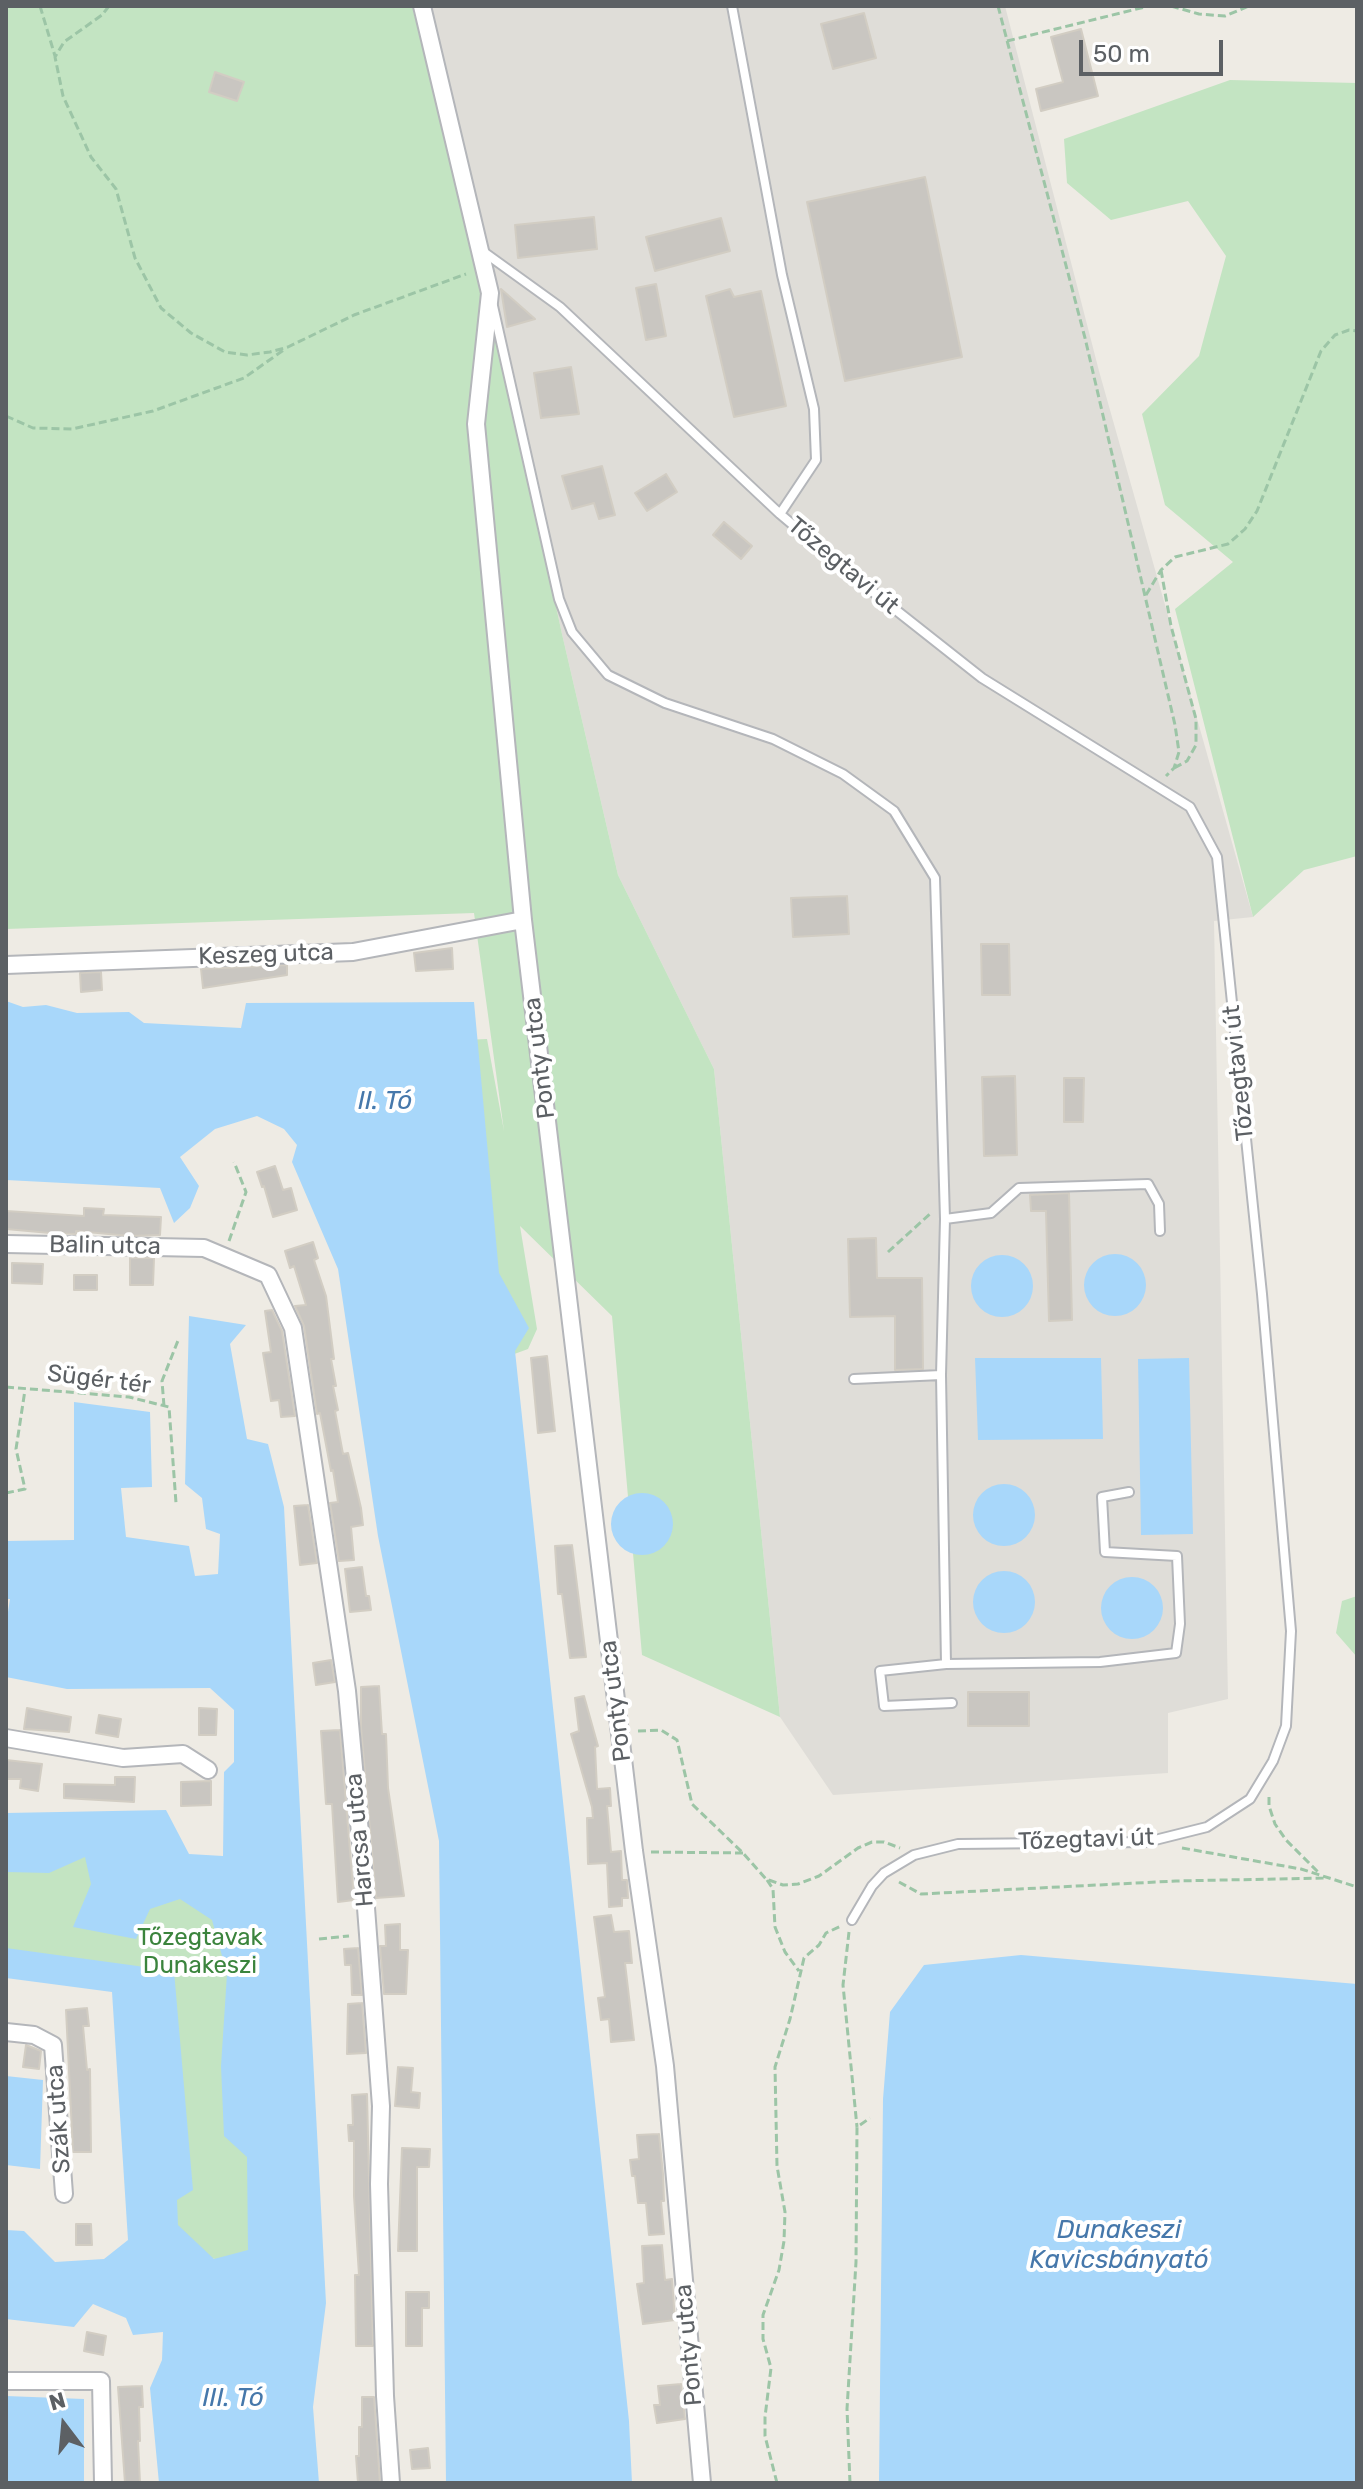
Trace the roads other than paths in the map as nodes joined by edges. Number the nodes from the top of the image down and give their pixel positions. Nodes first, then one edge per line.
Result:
1 (422, 6) edge
2 (732, 6) edge
3 (480, 250) junction
4 (490, 293) junction
5 (780, 514) junction
6 (523, 920) junction
7 (6, 965) edge
8 (945, 1219) junction
9 (1160, 1231) dead end
10 (6, 1244) edge
11 (204, 1248) joint
12 (941, 1375) junction
13 (854, 1379) dead end
14 (1129, 1492) dead end
15 (946, 1664) junction
16 (952, 1703) dead end
17 (6, 1738) edge
18 (208, 1770) dead end
19 (852, 1920) road end
20 (6, 2032) edge
21 (64, 2194) dead end
22 (6, 2381) edge
23 (103, 2483) edge
24 (391, 2483) edge
25 (702, 2483) edge

1 - 3 street
2 - 5 lane
3 - 4 street
3 - 5 lane, Tőzegtavi út
4 - 6 street, Ponty utca
4 - 8 lane
5 - 19 lane, Tőzegtavi út
6 - 7 street, Keszeg utca
6 - 25 street, Ponty utca
8 - 9 lane
8 - 12 lane
10 - 11 street, Balin utca
11 - 24 street, Harcsa utca
12 - 13 lane
12 - 15 lane
14 - 15 lane
15 - 16 lane
17 - 18 street
20 - 21 street, Szák utca
22 - 23 street

